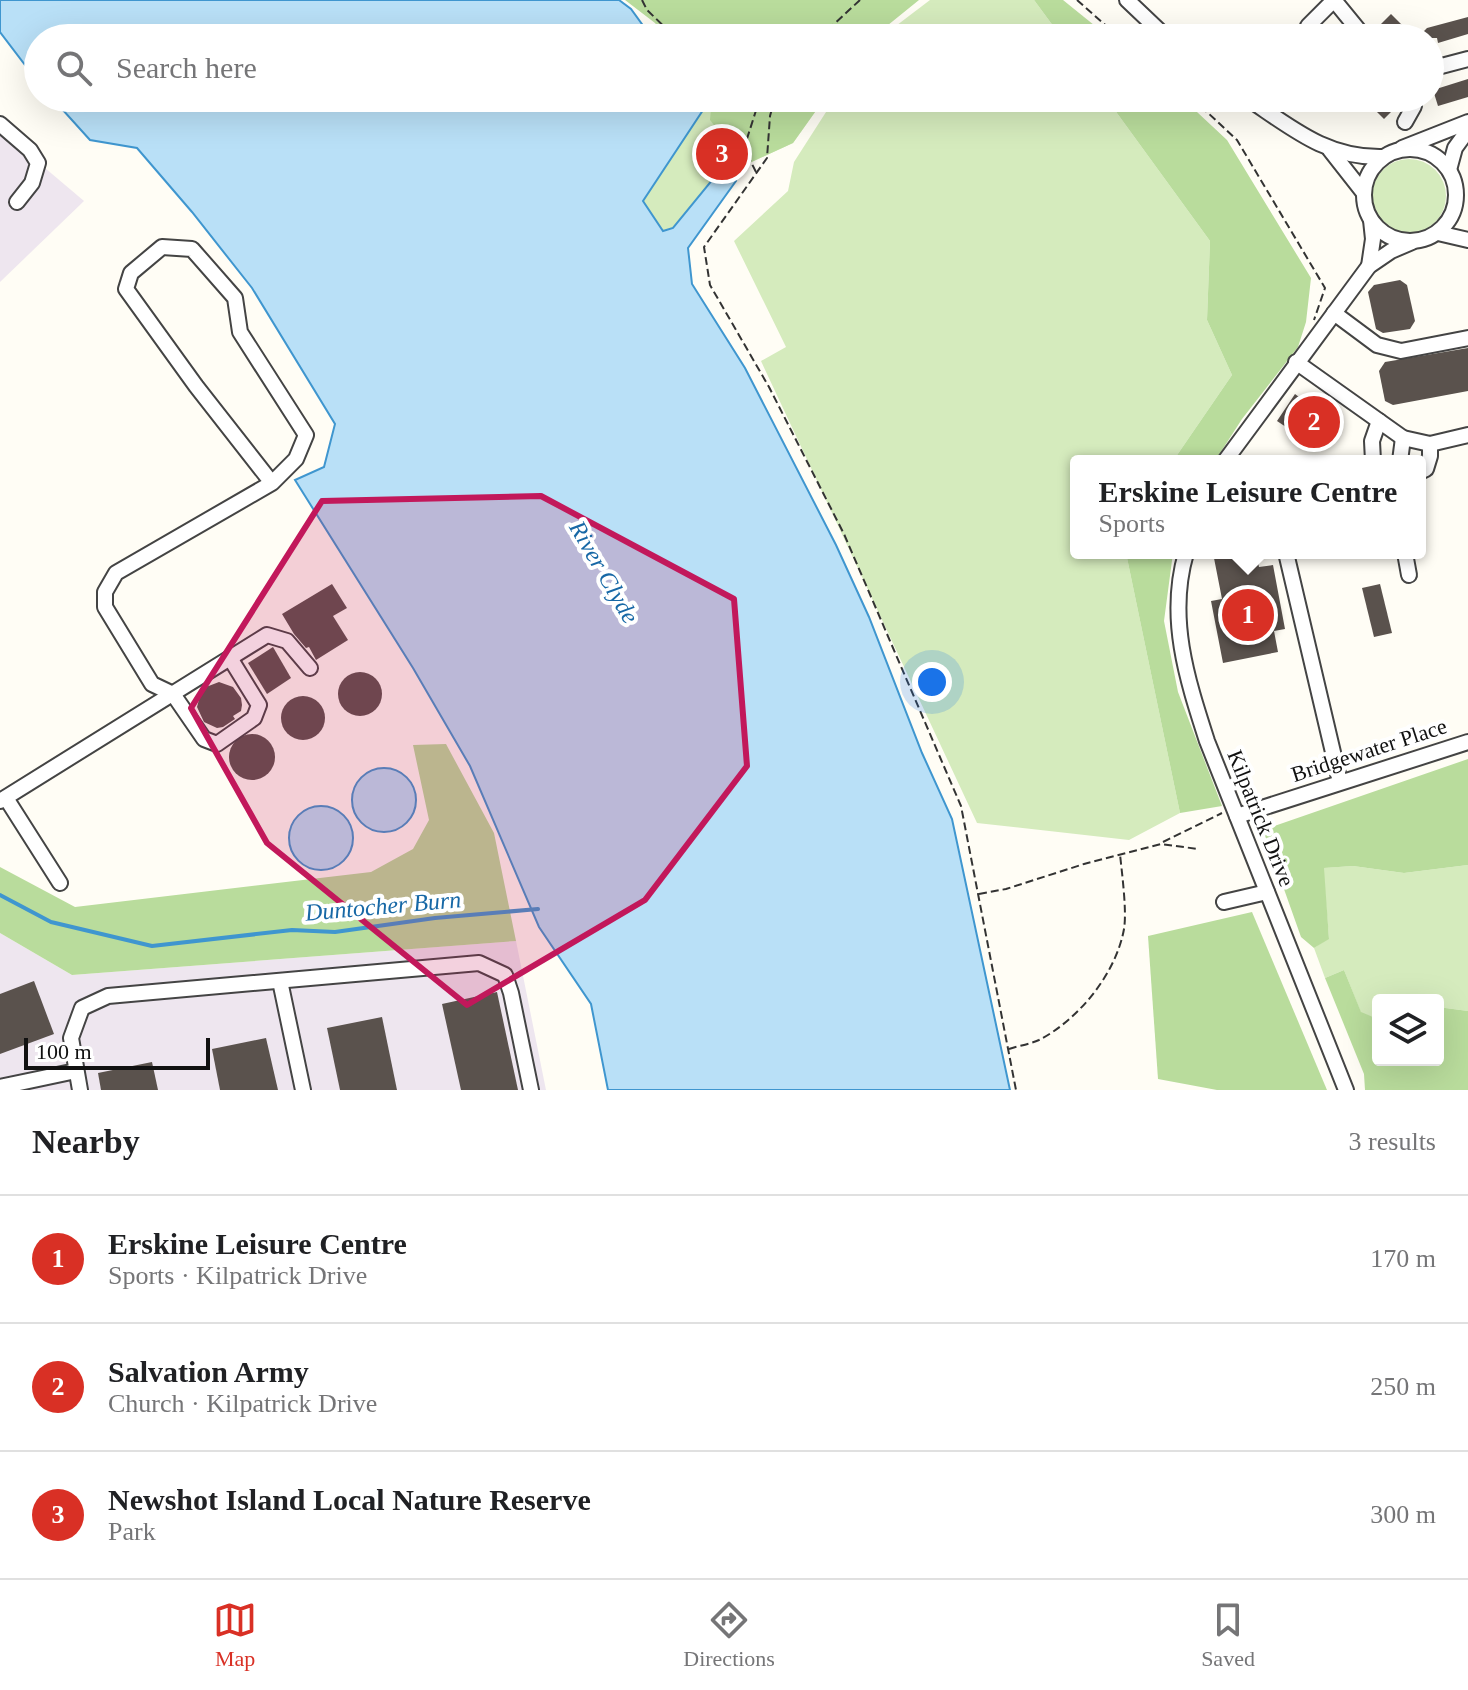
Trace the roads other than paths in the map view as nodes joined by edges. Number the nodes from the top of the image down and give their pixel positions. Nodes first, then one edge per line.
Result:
1 (1127, 0) edge
2 (1334, 0) edge
3 (1152, 24) edge
4 (1310, 24) edge
5 (1354, 24) edge
6 (1468, 59) edge
7 (1444, 65) edge
8 (1269, 112) edge
9 (1411, 112) edge
10 (1405, 122) dead end
11 (1468, 122) edge
12 (0, 124) edge
13 (1468, 130) edge
14 (1330, 150) junction
15 (1398, 150) junction
16 (1382, 157) junction
17 (1449, 170) junction
18 (1363, 192) junction
19 (1456, 194) junction
20 (17, 202) dead end
21 (1468, 208) edge
22 (1371, 220) junction
23 (1438, 233) junction
24 (1468, 240) edge
25 (1412, 242) junction
26 (1369, 266) junction
27 (1334, 313) junction
28 (1468, 338) edge
29 (1296, 362) junction
30 (1379, 421) junction
31 (1468, 435) edge
32 (1403, 438) junction
33 (1430, 444) junction
34 (1229, 455) edge
35 (1373, 455) edge
36 (1401, 455) edge
37 (1426, 469) edge
38 (272, 483) junction
39 (1185, 559) edge
40 (1287, 559) edge
41 (1406, 559) edge
42 (1409, 575) dead end
43 (230, 658) junction
44 (310, 668) dead end
45 (173, 694) junction
46 (1468, 742) edge
47 (1340, 782) junction
48 (3, 800) edge
49 (1236, 812) junction
50 (60, 883) dead end
51 (1267, 892) junction
52 (1224, 902) dead end
53 (280, 981) junction
54 (76, 1071) junction
55 (0, 1087) edge
56 (80, 1090) edge
57 (303, 1090) edge
58 (531, 1090) edge
59 (1346, 1090) edge

1 - 3 street
2 - 4 street
2 - 5 street
6 - 7 street
8 - 14 street
9 - 10 street
11 - 15 street
12 - 20 street
13 - 17 street
14 - 16 street
14 - 18 street
15 - 16 street
15 - 17 street
16 - 18 street
17 - 19 street
18 - 22 street
19 - 21 street
19 - 23 street
22 - 25 street
22 - 26 street
23 - 24 street
23 - 25 street
25 - 26 street
26 - 27 street
27 - 28 street
27 - 29 street
29 - 30 street
29 - 34 street
30 - 32 street
30 - 35 street
31 - 33 street
32 - 33 street
32 - 36 street
33 - 37 street
38 - 38 street
38 - 45 street
39 - 49 street, Kilpatrick Drive
40 - 47 street
41 - 42 street
43 - 44 street
43 - 45 street
43 - 45 street
45 - 48 street
46 - 47 street, Bridgewater Place
47 - 49 street, Bridgewater Place
48 - 50 street
49 - 51 street, Kilpatrick Drive
51 - 52 street
51 - 59 street, Kilpatrick Drive
53 - 54 street
53 - 57 street
53 - 58 street
54 - 55 street
54 - 56 street

